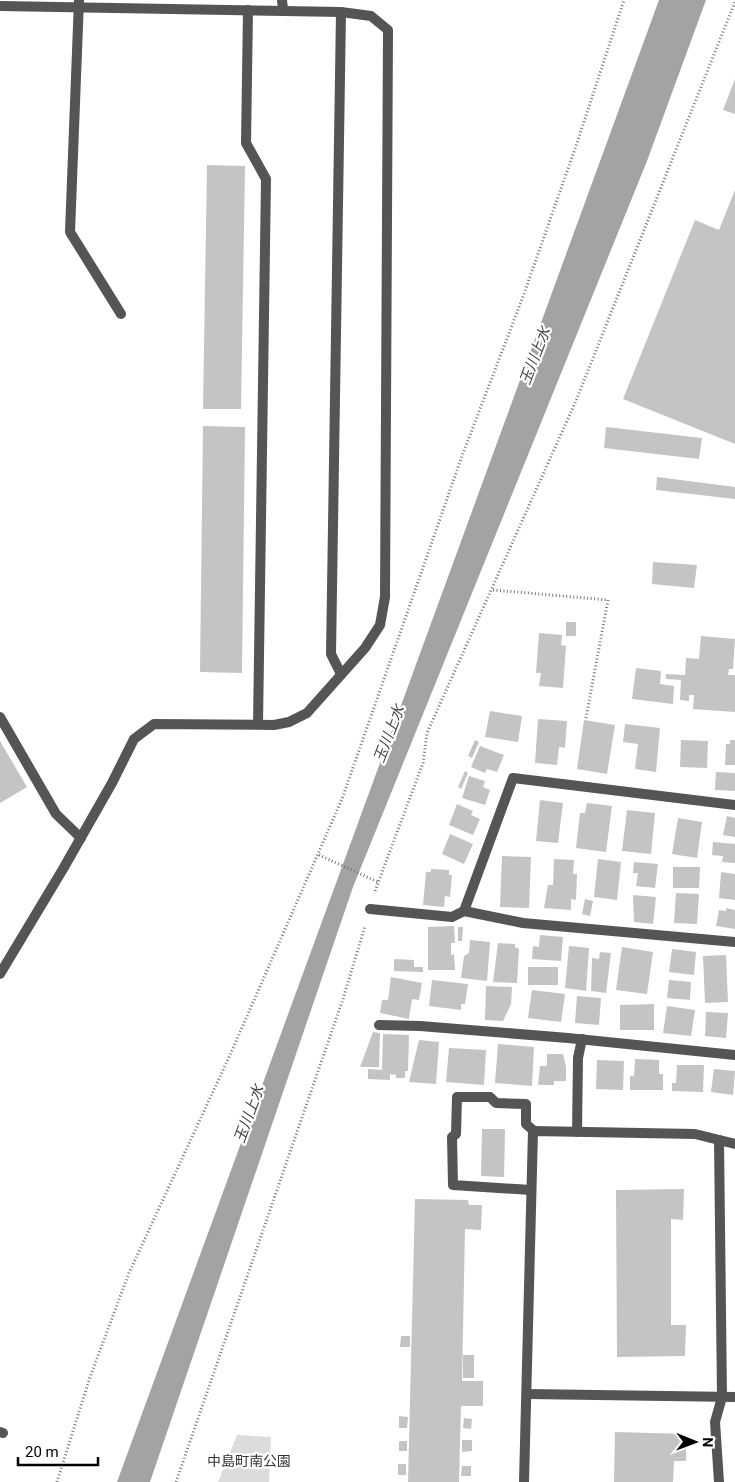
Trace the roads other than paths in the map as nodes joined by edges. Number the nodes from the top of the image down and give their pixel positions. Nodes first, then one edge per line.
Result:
1 (79, 4) edge
2 (283, 5) edge
3 (0, 6) edge
4 (248, 10) junction
5 (341, 12) junction
6 (121, 314) dead end
7 (341, 674) junction
8 (0, 718) edge
9 (258, 724) junction
10 (735, 805) edge
11 (81, 838) junction
12 (370, 909) road end
13 (464, 911) junction
14 (735, 942) edge
15 (0, 974) edge
16 (379, 1025) dead end
17 (582, 1039) junction
18 (735, 1056) edge
19 (534, 1130) junction
20 (577, 1132) junction
21 (719, 1140) junction
22 (735, 1144) edge
23 (531, 1190) junction
24 (527, 1394) junction
25 (722, 1397) junction
26 (735, 1397) edge
27 (524, 1482) edge
28 (719, 1482) edge

1 - 3 street
1 - 4 street
1 - 6 street
2 - 4 street
2 - 5 street
4 - 9 street
5 - 7 street
5 - 7 street
7 - 9 street
8 - 11 street
9 - 11 street
10 - 13 street
11 - 15 street
12 - 13 street
13 - 14 street
16 - 17 street
17 - 18 street
17 - 20 street
19 - 20 street
19 - 23 street
19 - 23 street
20 - 21 street
21 - 22 street
21 - 25 street
23 - 24 street
24 - 25 street
24 - 27 street
25 - 26 street
25 - 28 street

